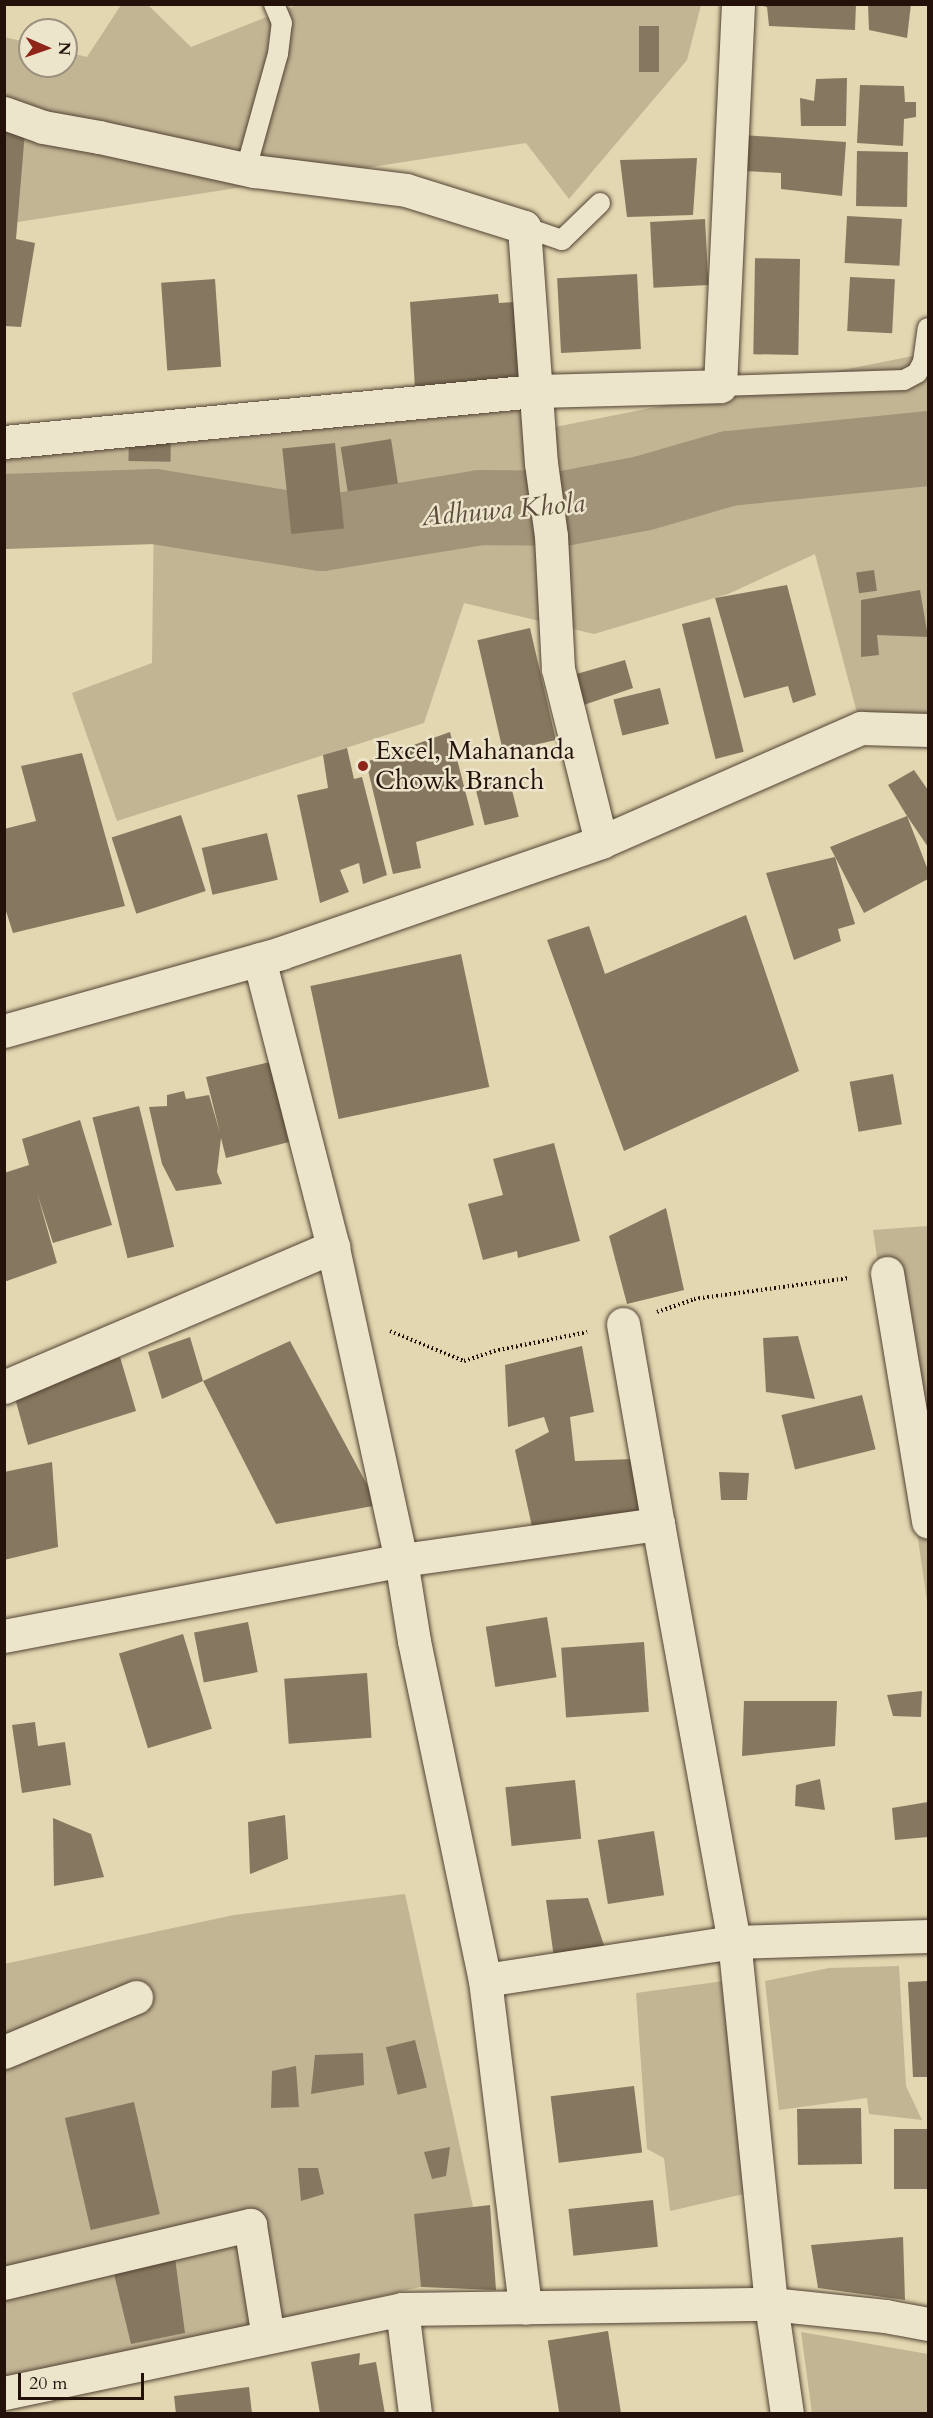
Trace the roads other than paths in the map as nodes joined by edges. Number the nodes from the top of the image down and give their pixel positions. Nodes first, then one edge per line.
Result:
1 (274, 4) edge
2 (738, 4) edge
3 (4, 113) edge
4 (246, 169) junction
5 (600, 203) dead end
6 (524, 227) junction
7 (928, 328) edge
8 (720, 386) junction
9 (535, 391) junction
10 (4, 442) edge
11 (928, 730) edge
12 (602, 842) junction
13 (259, 959) junction
14 (4, 1031) edge
15 (333, 1247) junction
16 (887, 1273) road end
17 (623, 1324) road end
18 (4, 1388) edge
19 (928, 1522) edge
20 (658, 1524) junction
21 (401, 1560) junction
22 (4, 1636) edge
23 (928, 1936) edge
24 (734, 1942) junction
25 (486, 1980) junction
26 (136, 1997) dead end
27 (4, 2052) edge
28 (4, 2283) edge
29 (771, 2304) junction
30 (525, 2308) junction
31 (402, 2309) junction
32 (928, 2324) edge
33 (268, 2337) junction
34 (4, 2393) edge
35 (415, 2414) edge
36 (787, 2414) edge

1 - 4 lane
2 - 8 street
3 - 4 street
4 - 6 street
5 - 6 lane
6 - 9 street
7 - 8 lane
8 - 9 street
9 - 10 street
9 - 12 street
11 - 12 street
12 - 13 street
13 - 14 street
13 - 15 street
15 - 18 street
15 - 21 street
16 - 19 street
17 - 20 street
20 - 21 street
20 - 24 street
21 - 22 street
21 - 25 street
23 - 24 street
24 - 25 street
24 - 29 street
25 - 30 street
26 - 27 street
28 - 33 street
29 - 30 street
29 - 32 street
29 - 36 street
30 - 31 street
31 - 33 street
31 - 35 street
33 - 34 street

